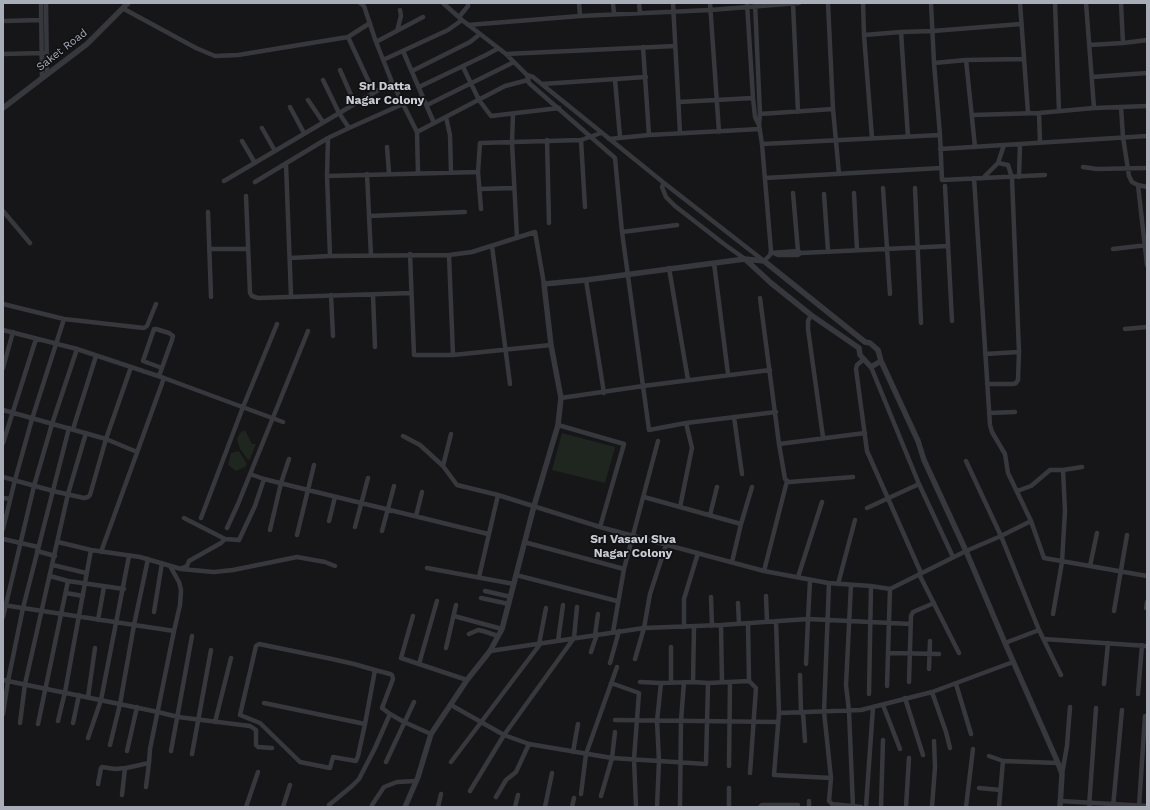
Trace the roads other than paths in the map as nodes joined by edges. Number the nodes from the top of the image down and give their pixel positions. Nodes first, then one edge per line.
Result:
1 (41, 3) edge
2 (46, 3) edge
3 (128, 3) edge
4 (360, 3) edge
5 (443, 3) edge
6 (468, 3) edge
7 (579, 3) edge
8 (613, 3) edge
9 (639, 3) edge
10 (673, 3) edge
11 (710, 3) edge
12 (799, 3) edge
13 (828, 3) edge
14 (863, 3) edge
15 (931, 3) edge
16 (1020, 3) edge
17 (1056, 3) edge
18 (1086, 3) edge
19 (1121, 3) edge
20 (793, 4) edge
21 (747, 5) edge
22 (755, 5) edge
23 (124, 9) junction
24 (400, 10) dead end
25 (710, 10) junction
26 (673, 12) junction
27 (640, 13) junction
28 (614, 14) junction
29 (580, 16) junction
30 (423, 17) dead end
31 (461, 18) junction
32 (3, 20) edge
33 (41, 20) junction
34 (370, 23) junction
35 (1021, 24) junction
36 (468, 25) junction
37 (397, 31) junction
38 (933, 31) junction
39 (901, 32) junction
40 (480, 34) junction
41 (864, 35) junction
42 (348, 37) junction
43 (1147, 40) edge
44 (376, 42) junction
45 (1124, 43) junction
46 (1089, 45) junction
47 (675, 46) junction
48 (643, 47) junction
49 (497, 49) junction
50 (403, 51) junction
51 (44, 52) junction
52 (3, 54) edge
53 (506, 54) junction
54 (1024, 59) junction
55 (383, 60) junction
56 (966, 60) junction
57 (514, 62) junction
58 (934, 63) junction
59 (463, 66) junction
60 (340, 70) dead end
61 (412, 71) junction
62 (1147, 74) edge
63 (45, 76) junction
64 (646, 77) junction
65 (1092, 77) junction
66 (528, 78) junction
67 (323, 80) dead end
68 (615, 80) junction
69 (392, 82) junction
70 (472, 84) junction
71 (542, 84) junction
72 (419, 87) junction
73 (374, 93) junction
74 (753, 98) junction
75 (308, 100) dead end
76 (479, 100) junction
77 (716, 100) junction
78 (679, 102) junction
79 (355, 104) junction
80 (403, 104) junction
81 (427, 105) junction
82 (1147, 106) edge
83 (1120, 107) junction
84 (3, 108) edge
85 (290, 108) dead end
86 (564, 108) junction
87 (1094, 108) junction
88 (833, 109) junction
89 (1059, 111) junction
90 (798, 112) junction
91 (339, 113) junction
92 (1028, 113) junction
93 (1039, 113) junction
94 (513, 114) junction
95 (760, 114) junction
96 (973, 115) junction
97 (446, 117) junction
98 (323, 122) junction
99 (434, 123) junction
100 (759, 127) junction
101 (262, 128) dead end
102 (349, 128) junction
103 (417, 132) junction
104 (719, 132) junction
105 (304, 133) junction
106 (600, 133) junction
107 (680, 133) junction
108 (940, 134) junction
109 (650, 135) junction
110 (593, 136) junction
111 (908, 136) junction
112 (1147, 136) edge
113 (620, 137) junction
114 (1123, 137) junction
115 (328, 138) junction
116 (872, 138) junction
117 (609, 139) junction
118 (547, 140) junction
119 (582, 140) junction
120 (242, 141) dead end
121 (835, 141) junction
122 (512, 142) junction
123 (1040, 142) junction
124 (762, 144) junction
125 (1020, 144) junction
126 (1004, 145) junction
127 (975, 147) junction
128 (387, 148) dead end
129 (940, 149) junction
130 (275, 151) junction
131 (255, 163) junction
132 (998, 163) junction
133 (286, 164) junction
134 (1083, 167) dead end
135 (941, 168) junction
136 (1147, 168) edge
137 (1128, 169) junction
138 (451, 172) junction
139 (478, 172) junction
140 (388, 173) junction
141 (418, 173) junction
142 (367, 174) junction
143 (839, 174) junction
144 (1044, 175) dead end
145 (327, 176) junction
146 (1019, 177) junction
147 (765, 178) junction
148 (974, 178) junction
149 (983, 178) junction
150 (1012, 178) junction
151 (224, 181) dead end
152 (256, 182) dead end
153 (664, 183) junction
154 (1138, 185) junction
155 (944, 186) dead end
156 (1147, 187) edge
157 (514, 188) junction
158 (883, 188) dead end
159 (915, 188) dead end
160 (479, 189) junction
161 (793, 193) dead end
162 (854, 193) dead end
163 (824, 194) dead end
164 (246, 196) dead end
165 (584, 207) dead end
166 (482, 209) dead end
167 (3, 211) edge
168 (208, 212) dead end
169 (465, 212) dead end
170 (369, 216) junction
171 (550, 223) dead end
172 (677, 225) dead end
173 (622, 232) junction
174 (517, 238) junction
175 (30, 243) dead end
176 (1146, 245) edge
177 (492, 246) junction
178 (948, 246) junction
179 (918, 248) junction
180 (248, 249) junction
181 (886, 249) junction
182 (1113, 249) dead end
183 (209, 250) junction
184 (857, 250) junction
185 (828, 251) junction
186 (799, 252) junction
187 (772, 253) junction
188 (410, 254) junction
189 (449, 255) junction
190 (330, 256) junction
191 (371, 256) junction
192 (290, 258) junction
193 (745, 259) junction
194 (764, 261) junction
195 (714, 263) junction
196 (1147, 265) edge
197 (669, 268) junction
198 (627, 274) junction
199 (586, 280) junction
200 (544, 284) junction
201 (411, 293) junction
202 (890, 294) dead end
203 (331, 295) junction
204 (372, 295) junction
205 (291, 296) junction
206 (211, 297) dead end
207 (760, 298) dead end
208 (3, 304) edge
209 (156, 304) dead end
210 (809, 318) junction
211 (64, 319) junction
212 (952, 321) dead end
213 (921, 323) dead end
214 (277, 324) dead end
215 (1147, 327) edge
216 (1125, 329) dead end
217 (3, 330) edge
218 (308, 331) dead end
219 (13, 332) junction
220 (333, 336) dead end
221 (860, 338) junction
222 (36, 340) junction
223 (56, 344) junction
224 (551, 345) junction
225 (855, 345) junction
226 (375, 347) dead end
227 (77, 349) junction
228 (506, 349) junction
229 (1019, 352) junction
230 (985, 354) junction
231 (454, 355) junction
232 (96, 356) junction
233 (864, 359) junction
234 (881, 361) junction
235 (131, 367) junction
236 (871, 367) junction
237 (3, 368) edge
238 (162, 368) junction
239 (770, 370) junction
240 (728, 374) junction
241 (161, 377) junction
242 (688, 380) junction
243 (510, 384) dead end
244 (988, 384) junction
245 (643, 386) junction
246 (604, 392) junction
247 (561, 398) junction
248 (243, 407) junction
249 (3, 410) edge
250 (12, 412) junction
251 (776, 412) junction
252 (1015, 412) dead end
253 (990, 413) junction
254 (734, 417) junction
255 (32, 419) junction
256 (273, 419) junction
257 (283, 422) dead end
258 (686, 423) junction
259 (52, 424) junction
260 (558, 425) junction
261 (71, 429) junction
262 (86, 433) junction
263 (865, 433) junction
264 (452, 434) dead end
265 (403, 436) dead end
266 (823, 438) junction
267 (106, 439) junction
268 (658, 441) dead end
269 (3, 443) edge
270 (779, 444) junction
271 (137, 452) junction
272 (289, 459) dead end
273 (966, 461) dead end
274 (314, 465) dead end
275 (444, 466) junction
276 (1082, 467) dead end
277 (1063, 470) junction
278 (250, 474) junction
279 (742, 474) dead end
280 (3, 477) edge
281 (853, 477) dead end
282 (368, 478) dead end
283 (264, 479) junction
284 (15, 480) junction
285 (787, 481) junction
286 (281, 483) junction
287 (919, 484) junction
288 (34, 486) junction
289 (394, 486) dead end
290 (717, 487) dead end
291 (752, 487) dead end
292 (308, 490) junction
293 (53, 491) junction
294 (422, 492) dead end
295 (1017, 492) junction
296 (68, 494) junction
297 (498, 495) junction
298 (335, 497) junction
299 (3, 498) edge
300 (644, 498) junction
301 (888, 499) junction
302 (10, 500) junction
303 (362, 502) junction
304 (822, 502) dead end
305 (534, 506) junction
306 (680, 507) junction
307 (867, 508) dead end
308 (388, 510) junction
309 (710, 515) junction
310 (416, 516) junction
311 (184, 518) dead end
312 (201, 518) dead end
313 (4, 519) edge
314 (855, 520) dead end
315 (329, 521) dead end
316 (1031, 521) junction
317 (741, 524) junction
318 (355, 527) dead end
319 (600, 527) junction
320 (227, 528) dead end
321 (3, 529) edge
322 (270, 530) dead end
323 (382, 532) dead end
324 (1097, 533) dead end
325 (488, 534) junction
326 (297, 535) dead end
327 (1127, 535) dead end
328 (634, 536) junction
329 (1001, 536) junction
330 (3, 539) edge
331 (225, 539) junction
332 (21, 542) junction
333 (58, 542) junction
334 (524, 542) junction
335 (666, 544) junction
336 (38, 549) junction
337 (91, 550) junction
338 (966, 551) junction
339 (102, 552) junction
340 (698, 553) junction
341 (55, 556) junction
342 (129, 556) junction
343 (953, 558) junction
344 (148, 559) junction
345 (732, 562) junction
346 (1062, 562) junction
347 (162, 563) junction
348 (53, 565) junction
349 (170, 566) junction
350 (335, 566) dead end
351 (1090, 566) junction
352 (427, 568) dead end
353 (181, 569) junction
354 (624, 569) junction
355 (764, 571) junction
356 (1121, 571) junction
357 (86, 573) junction
358 (920, 574) junction
359 (516, 575) junction
360 (50, 576) junction
361 (1147, 576) edge
362 (479, 577) junction
363 (798, 577) junction
364 (810, 580) junction
365 (68, 581) junction
366 (829, 583) junction
367 (85, 584) junction
368 (514, 584) junction
369 (838, 584) junction
370 (851, 585) junction
371 (871, 586) junction
372 (104, 587) junction
373 (890, 589) junction
374 (124, 590) junction
375 (485, 591) dead end
376 (66, 593) junction
377 (83, 596) junction
378 (766, 596) dead end
379 (511, 597) junction
380 (711, 597) dead end
381 (481, 598) dead end
382 (437, 601) dead end
383 (618, 601) junction
384 (1147, 602) edge
385 (738, 603) dead end
386 (934, 603) junction
387 (509, 604) junction
388 (5, 605) edge
389 (456, 605) dead end
390 (563, 605) dead end
391 (577, 607) dead end
392 (23, 608) junction
393 (546, 608) dead end
394 (1146, 608) dead end
395 (42, 611) junction
396 (1114, 611) dead end
397 (154, 612) dead end
398 (62, 614) junction
399 (598, 614) dead end
400 (1053, 614) dead end
401 (413, 616) dead end
402 (454, 616) junction
403 (3, 617) edge
404 (79, 617) junction
405 (808, 619) junction
406 (98, 620) junction
407 (828, 620) junction
408 (849, 620) junction
409 (767, 621) junction
410 (776, 621) junction
411 (870, 621) junction
412 (890, 622) junction
413 (117, 623) junction
414 (739, 623) junction
415 (748, 623) junction
416 (911, 624) junction
417 (134, 625) junction
418 (721, 625) junction
419 (694, 626) junction
420 (712, 626) junction
421 (684, 627) junction
422 (644, 628) junction
423 (502, 629) junction
424 (1039, 630) junction
425 (174, 631) junction
426 (618, 631) junction
427 (613, 632) junction
428 (469, 634) dead end
429 (596, 635) junction
430 (192, 636) dead end
431 (498, 636) junction
432 (574, 638) junction
433 (1044, 639) junction
434 (558, 641) junction
435 (930, 641) dead end
436 (540, 643) junction
437 (1005, 643) junction
438 (1108, 643) junction
439 (670, 646) dead end
440 (1144, 646) edge
441 (95, 648) dead end
442 (446, 648) dead end
443 (211, 650) dead end
444 (490, 651) junction
445 (591, 652) dead end
446 (889, 653) junction
447 (910, 653) junction
448 (959, 653) dead end
449 (930, 654) junction
450 (939, 654) dead end
451 (231, 658) dead end
452 (635, 659) dead end
453 (1014, 662) junction
454 (610, 663) dead end
455 (419, 664) junction
456 (806, 664) dead end
457 (617, 667) dead end
458 (929, 669) dead end
459 (375, 670) junction
460 (800, 675) dead end
461 (1061, 675) dead end
462 (6, 680) edge
463 (467, 680) junction
464 (749, 680) junction
465 (640, 682) dead end
466 (662, 682) junction
467 (671, 682) junction
468 (684, 682) junction
469 (693, 682) junction
470 (708, 682) junction
471 (722, 682) junction
472 (730, 682) junction
473 (909, 682) dead end
474 (611, 683) junction
475 (25, 684) junction
476 (956, 684) junction
477 (1104, 684) dead end
478 (887, 686) dead end
479 (45, 688) junction
480 (65, 692) junction
481 (932, 692) junction
482 (869, 694) dead end
483 (1138, 694) dead end
484 (80, 695) junction
485 (88, 697) junction
486 (905, 698) junction
487 (101, 700) junction
488 (414, 702) dead end
489 (264, 703) dead end
490 (120, 704) junction
491 (451, 705) junction
492 (883, 705) junction
493 (137, 707) junction
494 (873, 707) junction
495 (1070, 707) dead end
496 (1096, 708) dead end
497 (1122, 710) dead end
498 (849, 711) junction
499 (158, 712) junction
500 (824, 712) junction
501 (779, 713) junction
502 (802, 713) junction
503 (3, 714) edge
504 (390, 714) junction
505 (1145, 716) dead end
506 (178, 717) junction
507 (198, 720) junction
508 (615, 720) dead end
509 (637, 720) junction
510 (58, 721) dead end
511 (481, 721) junction
512 (658, 721) junction
513 (681, 721) junction
514 (706, 721) junction
515 (215, 722) junction
516 (404, 722) junction
517 (730, 722) junction
518 (753, 722) junction
519 (778, 722) junction
520 (20, 723) dead end
521 (73, 723) dead end
522 (38, 724) dead end
523 (365, 724) junction
524 (578, 724) dead end
525 (615, 732) dead end
526 (431, 734) junction
527 (971, 734) dead end
528 (504, 735) junction
529 (88, 738) dead end
530 (883, 740) dead end
531 (805, 741) dead end
532 (934, 741) dead end
533 (529, 744) junction
534 (110, 745) dead end
535 (272, 748) dead end
536 (950, 748) dead end
537 (973, 749) dead end
538 (900, 750) dead end
539 (127, 751) dead end
540 (171, 751) dead end
541 (573, 752) junction
542 (192, 754) dead end
543 (586, 754) junction
544 (923, 755) dead end
545 (989, 756) dead end
546 (612, 758) junction
547 (634, 758) junction
548 (909, 758) dead end
549 (659, 761) junction
550 (1004, 761) junction
551 (149, 762) junction
552 (386, 762) dead end
553 (451, 762) dead end
554 (681, 763) junction
555 (1058, 763) junction
556 (729, 766) dead end
557 (125, 768) junction
558 (258, 772) dead end
559 (552, 773) dead end
560 (750, 773) dead end
561 (1062, 774) junction
562 (831, 778) junction
563 (417, 779) junction
564 (98, 784) dead end
565 (290, 785) dead end
566 (146, 787) dead end
567 (729, 788) dead end
568 (979, 788) dead end
569 (1000, 790) junction
570 (470, 791) dead end
571 (441, 794) dead end
572 (581, 794) dead end
573 (122, 795) dead end
574 (518, 795) dead end
575 (601, 796) dead end
576 (496, 797) dead end
577 (574, 798) dead end
578 (809, 800) dead end
579 (1060, 804) edge
580 (330, 805) dead end
581 (372, 805) dead end
582 (798, 805) dead end
583 (1089, 805) edge
584 (1113, 805) edge
585 (853, 806) edge
586 (1139, 806) edge
587 (1147, 806) edge
588 (246, 807) edge
589 (283, 807) edge
590 (405, 807) edge
591 (438, 807) edge
592 (515, 807) edge
593 (545, 807) edge
594 (572, 807) edge
595 (636, 807) edge
596 (657, 807) edge
597 (680, 807) edge
598 (729, 807) edge
599 (760, 807) edge
600 (809, 807) edge
601 (861, 807) edge
602 (866, 807) edge
603 (881, 807) edge
604 (906, 807) edge
605 (932, 807) edge
606 (966, 807) edge
607 (999, 807) edge

1 - 33 street
2 - 51 street
3 - 23 street, Saket Road
4 - 34 street
5 - 31 street
6 - 31 street
7 - 29 street
8 - 28 street
9 - 27 street
10 - 26 street
11 - 25 street
12 - 20 street
13 - 88 street
14 - 41 street
15 - 38 street
16 - 35 street
17 - 89 street
18 - 46 street
19 - 45 street
20 - 22 street
20 - 90 street
21 - 22 street
21 - 25 street
21 - 74 street
22 - 95 street
23 - 42 street
23 - 63 street, Saket Road
24 - 37 street
25 - 26 street
25 - 77 street
26 - 27 street
26 - 47 street
27 - 28 street
28 - 29 street
29 - 36 street
30 - 37 street
31 - 36 street
31 - 50 street
32 - 33 street
33 - 51 street
34 - 42 street
34 - 44 street
35 - 38 street
35 - 54 street
36 - 40 street
37 - 44 street
38 - 39 street
38 - 58 street
39 - 41 street
39 - 111 street
40 - 49 street
40 - 61 street
41 - 116 street
42 - 73 street
43 - 45 street
44 - 55 street
45 - 46 street
46 - 65 street
47 - 48 street
47 - 78 street
48 - 53 street
48 - 64 street
49 - 53 street
49 - 59 street
50 - 55 street
50 - 61 street
51 - 52 street
51 - 63 street
53 - 57 street
54 - 56 street
54 - 92 street
55 - 69 street
56 - 58 street
56 - 96 street
57 - 66 street
57 - 70 street
58 - 108 street
59 - 70 street
59 - 72 street
60 - 79 street
61 - 72 street
62 - 65 street
63 - 84 street, Saket Road
64 - 68 street
64 - 109 street
65 - 87 street
66 - 71 street
66 - 76 street
66 - 86 street
67 - 91 street
68 - 71 street
68 - 113 street
69 - 73 street
69 - 80 street
70 - 76 street
70 - 81 street
71 - 86 street
72 - 81 street
73 - 79 street
74 - 77 street
74 - 100 street
75 - 98 street
76 - 94 street
76 - 97 street
77 - 78 street
77 - 104 street
78 - 107 street
79 - 91 street
80 - 102 street
80 - 103 street
81 - 99 street
82 - 83 street
83 - 87 street
83 - 114 street
85 - 105 street
86 - 94 street
86 - 106 street
86 - 110 street
87 - 89 street
88 - 90 street
88 - 121 street
89 - 93 street
90 - 95 street
91 - 98 street
91 - 102 street
92 - 93 street
92 - 96 street
93 - 123 street
94 - 122 street
95 - 100 street
96 - 127 street
97 - 99 street
97 - 138 street
98 - 105 street
99 - 103 street
100 - 104 street
100 - 124 street
101 - 130 street
102 - 115 street
103 - 141 street
104 - 107 street
105 - 130 street
106 - 110 street
106 - 117 street
107 - 109 street
108 - 111 street
108 - 129 street
109 - 113 street
110 - 119 street
110 - 173 street
111 - 116 street
112 - 114 street
113 - 117 street
114 - 123 street
114 - 137 street
115 - 133 street
115 - 145 street
116 - 121 street
117 - 153 street
118 - 119 street
118 - 122 street
118 - 171 street
119 - 165 street
120 - 131 street
121 - 124 street
121 - 143 street
122 - 139 street
122 - 157 street
123 - 125 street
124 - 147 street
125 - 126 street
125 - 146 street
126 - 127 street
126 - 132 street
127 - 129 street
128 - 140 street
129 - 135 street
130 - 131 street
131 - 151 street
132 - 149 street
132 - 150 street
133 - 152 street
133 - 192 street
134 - 137 street
135 - 143 street
135 - 148 street
136 - 137 street
137 - 154 street
138 - 139 street
138 - 141 street
139 - 160 street
140 - 141 street
140 - 142 street
142 - 145 street
142 - 170 street
143 - 147 street
144 - 146 street
145 - 190 street
146 - 150 street
147 - 187 street
148 - 149 street
148 - 230 street
149 - 150 street
150 - 229 street
153 - 193 street
153 - 194 street
154 - 156 street
154 - 176 street
155 - 178 street
157 - 160 street
157 - 174 street
158 - 181 street
159 - 179 street
160 - 166 street
161 - 186 street
162 - 184 street
163 - 185 street
164 - 180 street
167 - 175 street
168 - 183 street
169 - 170 street
170 - 191 street
172 - 173 street
173 - 198 street
174 - 177 street
174 - 200 street
176 - 182 street
176 - 196 street
177 - 189 street
177 - 228 street
178 - 179 street
178 - 212 street
179 - 181 street
179 - 213 street
180 - 183 street
180 - 205 street
181 - 184 street
181 - 202 street
183 - 206 street
184 - 185 street
185 - 186 street
186 - 187 street
187 - 194 street
188 - 189 street
188 - 191 street
188 - 201 street
189 - 231 street
190 - 191 street
190 - 192 street
192 - 205 street
193 - 194 street
193 - 195 street
193 - 210 street
194 - 221 street
195 - 197 street
195 - 240 street
197 - 198 street
197 - 242 street
198 - 199 street
198 - 245 street
199 - 200 street
199 - 246 street
200 - 224 street
201 - 204 street
201 - 231 street
203 - 204 street
203 - 205 street
203 - 220 street
204 - 226 street
207 - 239 street
208 - 211 street
209 - 211 street
210 - 225 street
210 - 266 street
211 - 223 street
214 - 248 street
215 - 216 street
217 - 219 street
218 - 256 street
219 - 222 street
219 - 237 street
221 - 225 street
221 - 234 street
222 - 223 street
222 - 250 street
223 - 227 street
223 - 255 street
224 - 228 street
224 - 247 street
225 - 233 street
227 - 232 street
227 - 259 street
228 - 231 street
228 - 243 street
229 - 230 street
229 - 244 street
230 - 244 street
232 - 235 street
232 - 261 street
233 - 236 street
233 - 263 street
234 - 236 street
234 - 338 street
235 - 241 street
235 - 267 street
236 - 287 street
238 - 238 street
238 - 241 street
239 - 240 street
239 - 251 street
240 - 242 street
241 - 248 street
241 - 271 street
242 - 245 street
244 - 253 street
245 - 246 street
245 - 258 street
246 - 247 street
247 - 260 street
248 - 256 street
248 - 312 street
249 - 250 street
250 - 255 street
250 - 269 street
251 - 254 street
251 - 270 street
252 - 253 street
253 - 295 street
254 - 258 street
254 - 279 street
255 - 259 street
255 - 284 street
256 - 257 street
256 - 278 street
258 - 306 street
259 - 261 street
259 - 288 street
260 - 305 street
260 - 319 street
261 - 262 street
261 - 293 street
262 - 267 street
262 - 296 street
263 - 266 street
263 - 301 street
264 - 275 street
265 - 275 street
266 - 270 street
267 - 271 street
267 - 296 street
268 - 300 street
270 - 285 street
271 - 339 street
272 - 286 street
273 - 329 street
274 - 292 street
275 - 297 street
276 - 277 street
277 - 295 street
277 - 346 street
278 - 283 street
278 - 320 street
280 - 284 street
281 - 285 street
282 - 303 street
283 - 286 street
283 - 331 street
284 - 288 street
284 - 302 street
285 - 355 street
286 - 292 street
286 - 322 street
287 - 301 street
287 - 343 street
288 - 293 street
288 - 332 street
289 - 308 street
290 - 309 street
291 - 317 street
292 - 298 street
292 - 326 street
293 - 296 street
293 - 336 street
294 - 310 street
295 - 316 street
296 - 333 street
297 - 305 street
297 - 325 street
298 - 303 street
298 - 315 street
299 - 302 street
300 - 306 street
300 - 328 street
301 - 307 street
301 - 358 street
302 - 313 street
303 - 308 street
303 - 318 street
304 - 363 street
305 - 319 street
305 - 334 street
306 - 309 street
308 - 310 street
308 - 323 street
309 - 317 street
310 - 325 street
311 - 331 street
313 - 321 street
314 - 369 street
316 - 329 street
316 - 346 street
317 - 345 street
319 - 328 street
324 - 351 street
325 - 362 street
327 - 356 street
328 - 335 street
328 - 354 street
329 - 338 street
329 - 424 street
330 - 332 street
331 - 353 street
332 - 336 street
332 - 388 street
333 - 337 street
333 - 341 street
334 - 354 street
334 - 359 street
335 - 340 street
335 - 422 street
336 - 341 street
336 - 392 street
337 - 339 street
337 - 357 street
338 - 343 street
338 - 437 street
339 - 342 street
340 - 345 street
340 - 421 street
341 - 348 street
342 - 344 street
342 - 374 street
343 - 358 street
344 - 347 street
344 - 417 street
345 - 355 street
346 - 351 street
346 - 400 street
347 - 349 street
347 - 397 street
348 - 357 street
348 - 360 street
349 - 353 street
349 - 425 street
350 - 353 street
351 - 356 street
352 - 362 street
354 - 383 street
355 - 363 street
356 - 361 street
356 - 396 street
357 - 367 street
358 - 373 street
358 - 386 street
359 - 368 street
359 - 383 street
360 - 365 street
360 - 395 street
362 - 368 street
363 - 364 street
364 - 366 street
364 - 405 street
365 - 367 street
365 - 376 street
366 - 369 street
366 - 407 street
367 - 372 street
367 - 377 street
368 - 379 street
369 - 370 street
370 - 371 street
370 - 408 street
371 - 373 street
371 - 411 street
372 - 374 street
372 - 406 street
373 - 412 street
374 - 413 street
375 - 379 street
376 - 377 street
376 - 398 street
377 - 404 street
378 - 409 street
379 - 387 street
380 - 420 street
381 - 387 street
382 - 455 street
383 - 427 street
384 - 394 street
385 - 414 street
386 - 416 street
386 - 448 street
387 - 423 street
388 - 392 street
388 - 403 street
389 - 402 street
390 - 434 street
391 - 432 street
392 - 395 street
392 - 462 street
393 - 436 street
395 - 398 street
395 - 475 street
398 - 404 street
398 - 479 street
399 - 429 street
401 - 455 street
402 - 423 street
402 - 442 street
404 - 406 street
404 - 480 street
405 - 407 street
405 - 410 street
405 - 456 street
406 - 413 street
407 - 408 street
407 - 500 street
408 - 411 street
408 - 498 street
409 - 410 street
409 - 415 street
410 - 501 street
411 - 412 street
411 - 482 street
412 - 416 street
412 - 446 street
413 - 417 street
413 - 487 street
414 - 415 street
414 - 418 street
415 - 464 street
416 - 447 street
417 - 425 street
417 - 490 street
418 - 420 street
418 - 471 street
419 - 420 street
419 - 421 street
419 - 469 street
421 - 422 street
422 - 426 street
422 - 452 street
423 - 431 street
424 - 433 street
424 - 437 street
425 - 499 street
426 - 427 street
426 - 454 street
427 - 429 street
428 - 431 street
429 - 432 street
429 - 445 street
430 - 506 street
431 - 444 street
432 - 434 street
432 - 528 street
433 - 438 street
433 - 461 street
434 - 436 street
435 - 449 street
436 - 444 street
436 - 511 street
437 - 453 street
438 - 440 street
438 - 477 street
439 - 467 street
440 - 483 street
441 - 485 street
443 - 507 street
444 - 463 street
446 - 447 street
446 - 478 street
447 - 449 street
447 - 473 street
449 - 450 street
449 - 458 street
451 - 515 street
453 - 476 street
453 - 555 street
455 - 463 street
457 - 474 street
459 - 504 street
459 - 523 street
459 - 523 street
460 - 502 street
462 - 475 street
462 - 503 street
463 - 491 street
464 - 472 street
464 - 518 street
465 - 466 street
466 - 467 street
466 - 512 street
467 - 468 street
468 - 469 street
468 - 513 street
469 - 470 street
470 - 471 street
470 - 514 street
471 - 472 street
472 - 517 street
474 - 509 street
474 - 543 street
475 - 479 street
475 - 520 street
476 - 481 street
476 - 527 street
479 - 480 street
479 - 522 street
480 - 484 street
480 - 510 street
481 - 486 street
481 - 536 street
484 - 485 street
484 - 521 street
485 - 487 street
486 - 492 street
486 - 544 street
487 - 490 street
487 - 529 street
488 - 516 street
489 - 523 street
490 - 493 street
490 - 534 street
491 - 511 street
491 - 526 street
492 - 494 street
492 - 538 street
493 - 499 street
493 - 539 street
494 - 498 street
494 - 602 street
495 - 561 street
496 - 583 street
497 - 584 street
498 - 500 street
498 - 585 street
499 - 506 street
499 - 551 street
500 - 502 street
500 - 562 street
501 - 502 street
501 - 519 street
502 - 531 street
504 - 516 street
504 - 580 street
505 - 586 street
506 - 507 street
506 - 540 street
507 - 515 street
507 - 542 street
508 - 509 street
509 - 512 street
509 - 547 street
511 - 528 street
511 - 553 street
512 - 513 street
512 - 549 street
513 - 514 street
513 - 554 street
514 - 517 street
514 - 554 street
515 - 535 street
516 - 526 street
516 - 552 street
517 - 518 street
517 - 556 street
518 - 519 street
518 - 560 street
519 - 562 street
524 - 541 street
525 - 546 street
526 - 563 street
528 - 533 street
528 - 570 street
530 - 603 street
532 - 605 street
533 - 541 street
533 - 576 street
537 - 606 street
541 - 543 street
543 - 546 street
543 - 572 street
545 - 550 street
546 - 547 street
546 - 575 street
547 - 549 street
547 - 595 street
548 - 604 street
549 - 554 street
549 - 596 street
550 - 555 street
550 - 569 street
551 - 557 street
551 - 566 street
554 - 597 street
555 - 561 street
557 - 564 street
557 - 573 street
558 - 588 street
559 - 593 street
561 - 579 street
562 - 585 street
563 - 581 street
563 - 590 street
565 - 589 street
567 - 598 street
568 - 569 street
569 - 607 street
571 - 591 street
574 - 592 street
577 - 594 street
578 - 600 street
579 - 583 street
582 - 599 street
583 - 584 street
584 - 586 street
585 - 601 street
586 - 587 street

